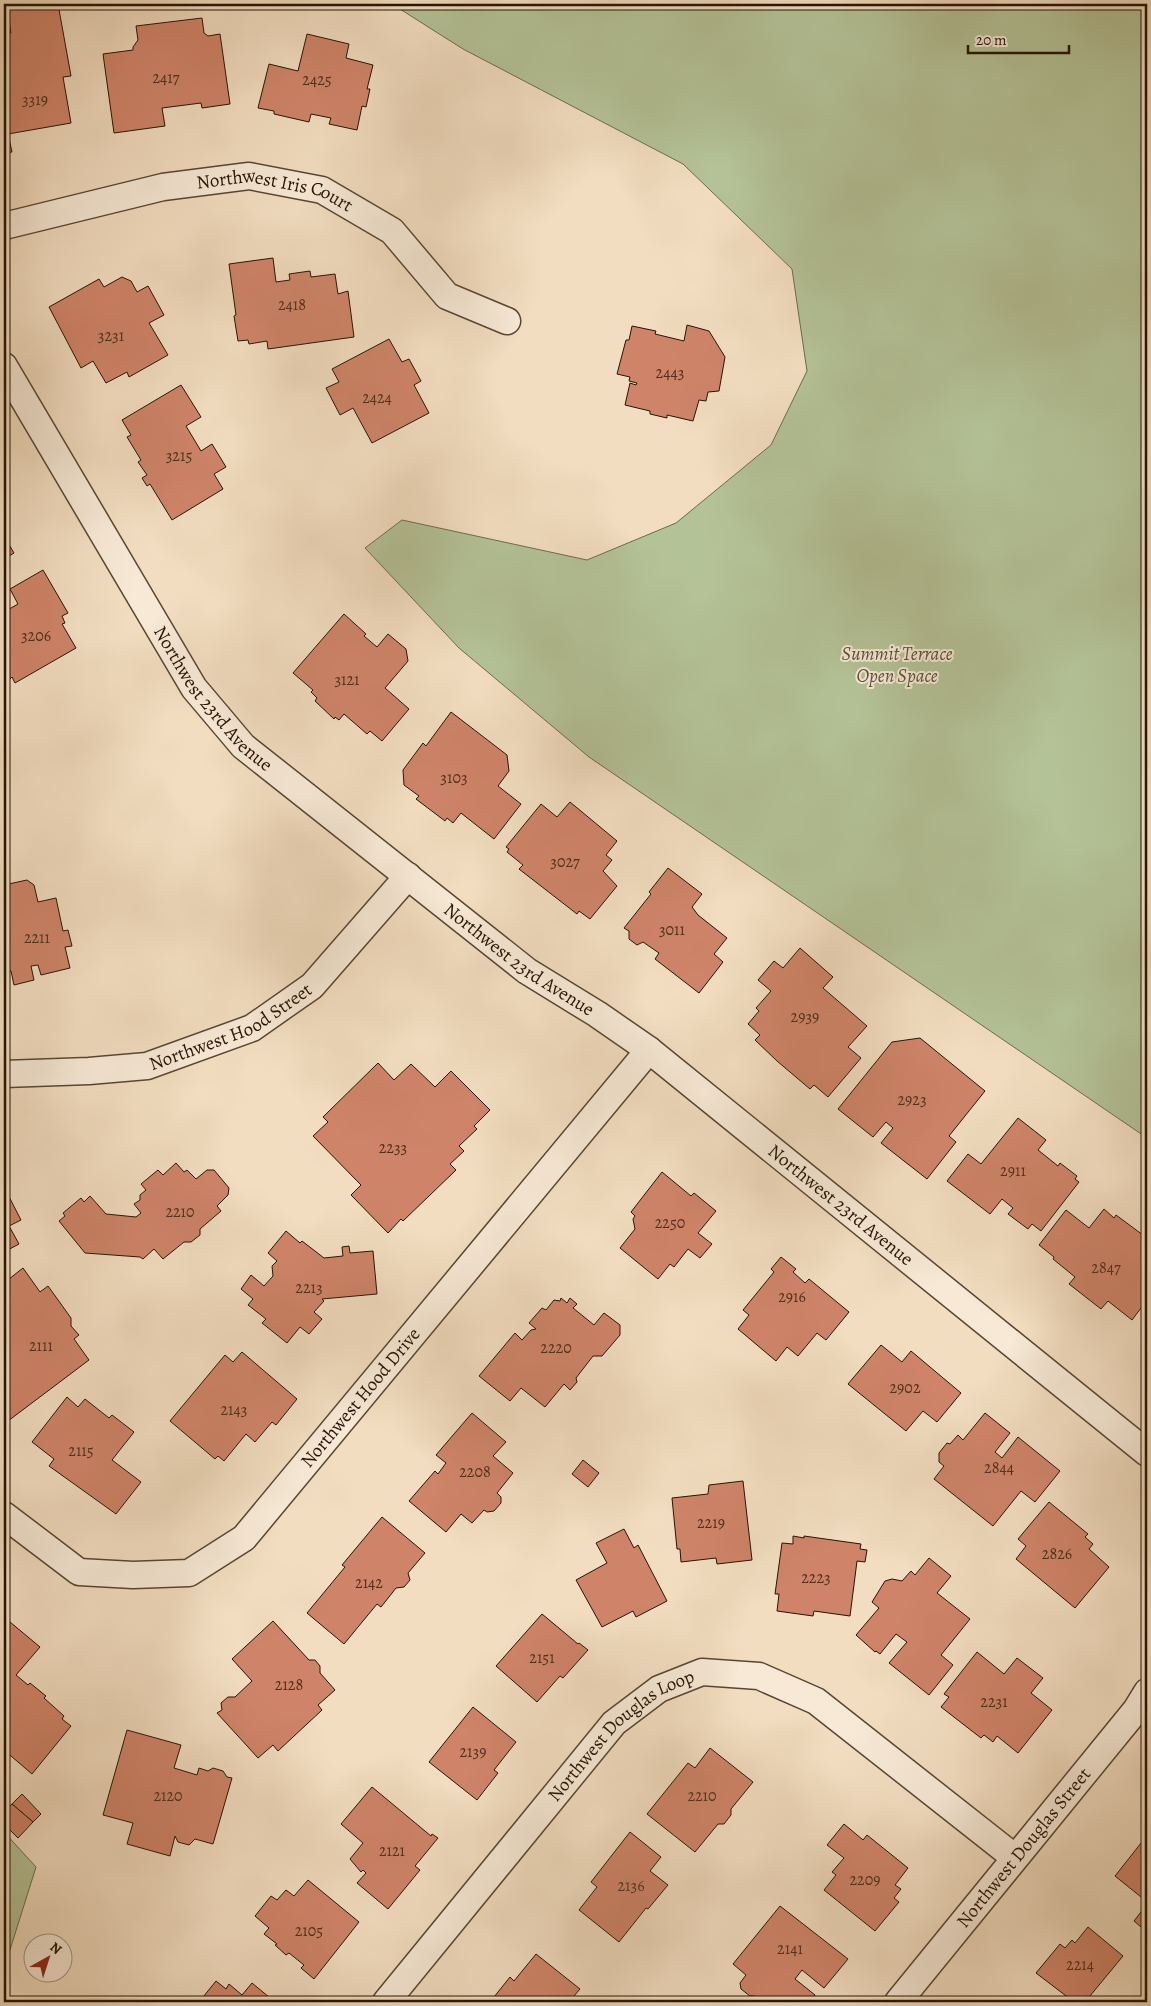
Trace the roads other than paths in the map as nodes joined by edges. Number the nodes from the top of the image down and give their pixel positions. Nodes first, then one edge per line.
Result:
1 (4, 226) edge
2 (507, 321) dead end
3 (4, 366) edge
4 (408, 876) junction
5 (649, 1050) junction
6 (4, 1074) edge
7 (1147, 1453) edge
8 (4, 1516) edge
9 (1147, 1692) edge
10 (1014, 1858) junction
11 (386, 2002) edge
12 (898, 2002) edge

1 - 2 street, Northwest Iris Court
3 - 4 street, Northwest 23rd Avenue
4 - 5 street, Northwest 23rd Avenue
4 - 6 street, Northwest Hood Street
5 - 7 street, Northwest 23rd Avenue
5 - 8 street, Northwest Hood Drive
9 - 10 street, Northwest Douglas Street
10 - 11 street, Northwest Douglas Loop
10 - 12 street, Northwest Douglas Street

